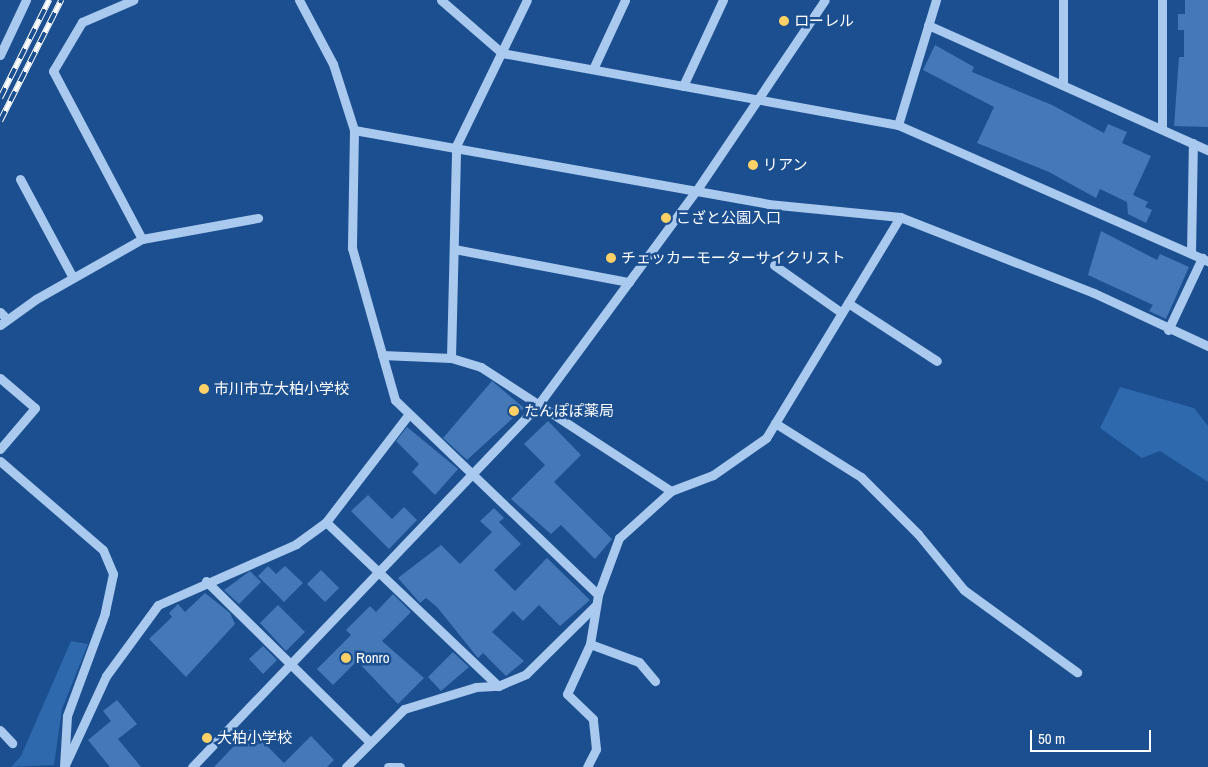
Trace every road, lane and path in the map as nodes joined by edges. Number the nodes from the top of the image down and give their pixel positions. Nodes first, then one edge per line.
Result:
1 (26, 0) edge
2 (133, 0) edge
3 (299, 0) edge
4 (441, 0) edge
5 (527, 0) edge
6 (625, 0) edge
7 (723, 0) edge
8 (825, 0) edge
9 (936, 0) edge
10 (1063, 0) edge
11 (1162, 0) edge
12 (928, 25) junction
13 (502, 53) junction
14 (0, 55) edge
15 (593, 69) junction
16 (1062, 85) junction
17 (683, 86) junction
18 (759, 100) junction
19 (898, 125) junction
20 (1162, 129) junction
21 (354, 130) junction
22 (1193, 143) junction
23 (456, 146) junction
24 (1208, 150) edge
25 (20, 179) dead end
26 (696, 191) junction
27 (900, 217) junction
28 (258, 218) dead end
29 (142, 239) junction
30 (454, 249) junction
31 (1191, 253) junction
32 (1205, 260) edge
33 (774, 265) dead end
34 (72, 278) junction
35 (629, 282) junction
36 (848, 303) junction
37 (0, 312) edge
38 (842, 313) junction
39 (3, 322) edge
40 (1168, 330) junction
41 (1208, 346) edge
42 (382, 355) junction
43 (451, 358) junction
44 (937, 361) dead end
45 (0, 378) edge
46 (538, 405) junction
47 (408, 415) junction
48 (775, 423) junction
49 (0, 449) edge
50 (0, 461) edge
51 (471, 475) junction
52 (671, 491) junction
53 (326, 522) junction
54 (379, 571) junction
55 (206, 581) junction
56 (598, 595) junction
57 (595, 606) junction
58 (590, 644) junction
59 (290, 667) junction
60 (1077, 672) dead end
61 (655, 681) dead end
62 (498, 686) junction
63 (0, 730) edge
64 (370, 742) junction
65 (12, 743) dead end
66 (64, 767) edge
67 (192, 767) edge
68 (346, 767) edge
69 (388, 767) edge
70 (400, 767) edge
71 (587, 767) edge

1 - 14 street
2 - 29 street
3 - 21 street
4 - 13 street
5 - 13 street
6 - 15 street
7 - 17 street
8 - 18 street
9 - 12 street
10 - 16 street
11 - 20 street
12 - 16 street
12 - 19 street
13 - 15 street
13 - 23 street
15 - 17 street
16 - 20 street
17 - 18 street
18 - 19 street
18 - 26 street
19 - 31 street
20 - 22 street
21 - 23 street
21 - 42 street
22 - 24 street
22 - 31 street
23 - 26 street
23 - 30 street
25 - 34 street
26 - 27 street
26 - 35 street
27 - 36 street
27 - 40 street
28 - 29 street
29 - 34 street
30 - 35 street
30 - 43 street
31 - 32 street
32 - 40 street
33 - 38 street
34 - 39 street
35 - 46 street
36 - 38 street
36 - 44 street
37 - 39 street
38 - 48 street
40 - 41 street
42 - 43 street
42 - 47 street
43 - 46 street
45 - 49 street
46 - 51 street
46 - 52 street
47 - 51 street
47 - 53 street
48 - 52 street
48 - 60 street
50 - 66 street
51 - 54 street
51 - 56 street
52 - 56 street
53 - 54 street
53 - 55 street
54 - 59 street
54 - 62 street
55 - 59 street
55 - 66 street
56 - 57 street
57 - 58 street
57 - 62 street
58 - 61 street
58 - 71 street
59 - 64 street
59 - 67 street
62 - 64 street
63 - 65 street
64 - 68 street
69 - 70 street

